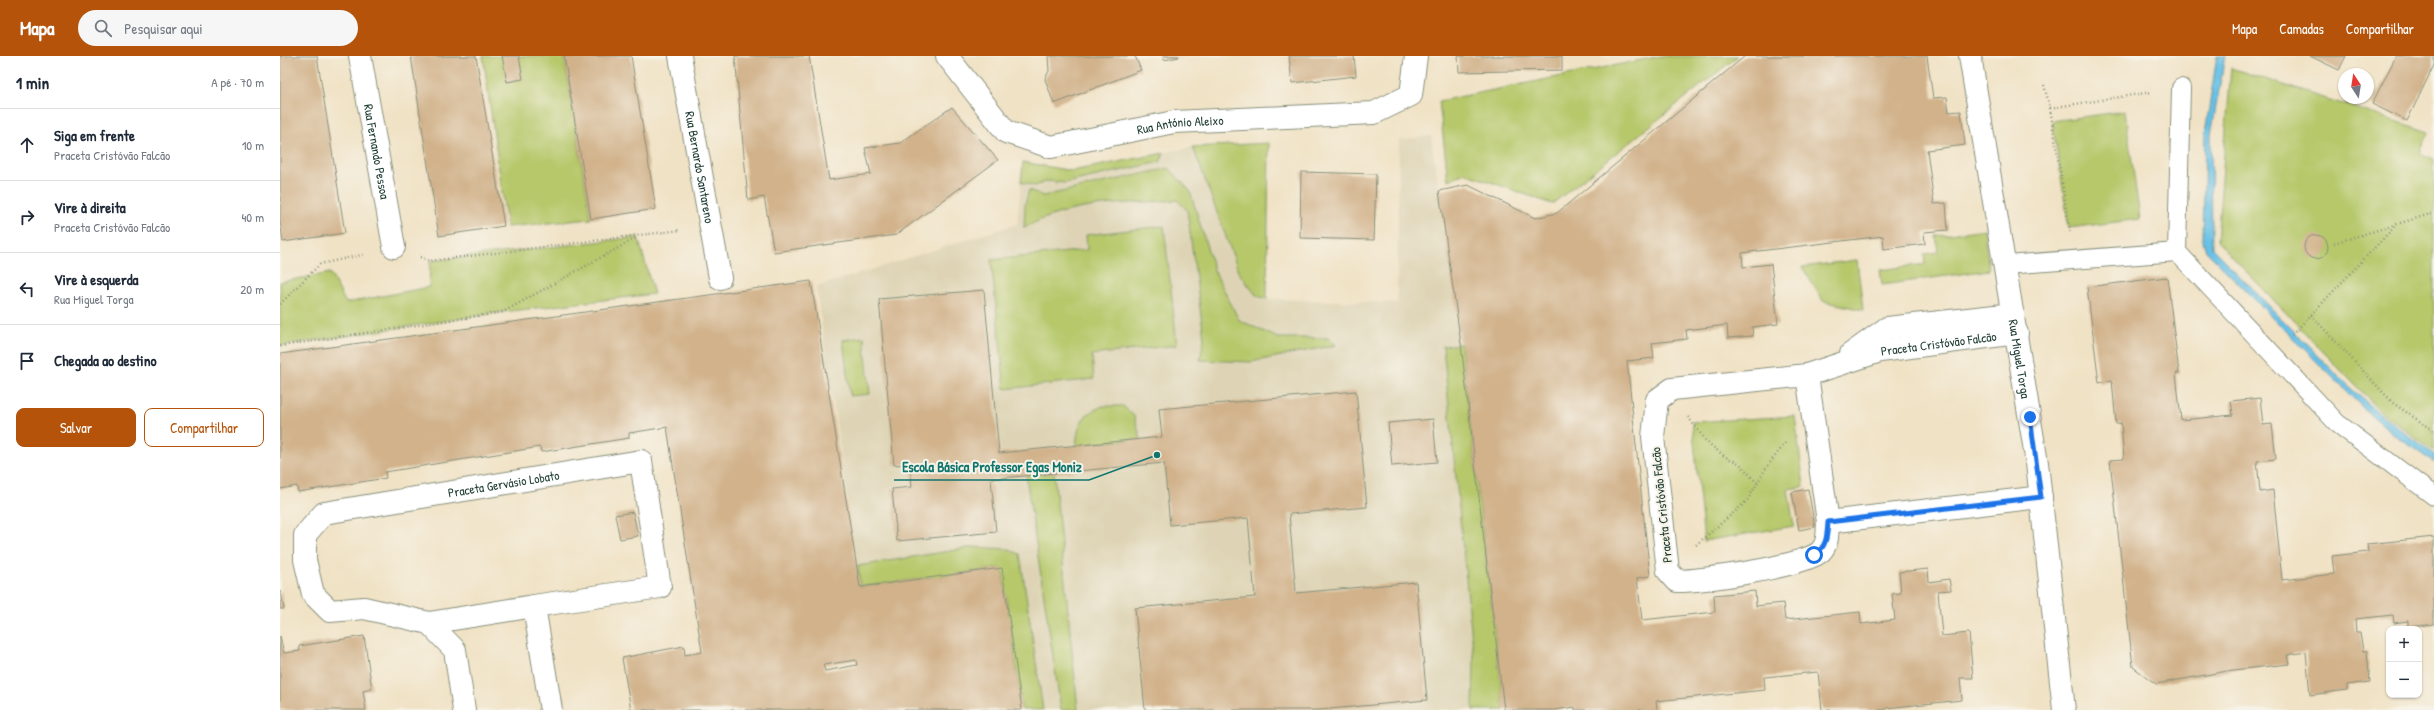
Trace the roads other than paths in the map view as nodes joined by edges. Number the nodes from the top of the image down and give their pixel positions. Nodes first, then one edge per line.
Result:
1 (360, 56) edge
2 (680, 56) edge
3 (947, 56) edge
4 (1416, 56) edge
5 (1970, 56) edge
6 (2181, 88) road end
7 (394, 247) road end
8 (2177, 252) junction
9 (2006, 265) junction
10 (720, 278) dead end
11 (2015, 323) junction
12 (1807, 375) junction
13 (2434, 496) edge
14 (2041, 497) junction
15 (1828, 522) junction
16 (534, 606) junction
17 (429, 623) junction
18 (464, 710) edge
19 (550, 710) edge
20 (2064, 710) edge

1 - 7 street, Rua Fernando Pessoa
2 - 10 street, Rua Bernardo Santareno
3 - 4 street, Rua António Aleixo
5 - 9 street, Rua Miguel Torga
6 - 8 lane
8 - 9 lane
8 - 13 lane
9 - 11 street, Rua Miguel Torga
11 - 12 street, Praceta Cristóvão Falcão
11 - 14 street, Rua Miguel Torga
12 - 15 street, Praceta Cristóvão Falcão
12 - 15 street, Praceta Cristóvão Falcão
14 - 15 street
14 - 20 street, Rua Miguel Torga
16 - 17 street, Praceta Gervásio Lobato
16 - 17 street, Praceta Gervásio Lobato
16 - 19 street
17 - 18 street

